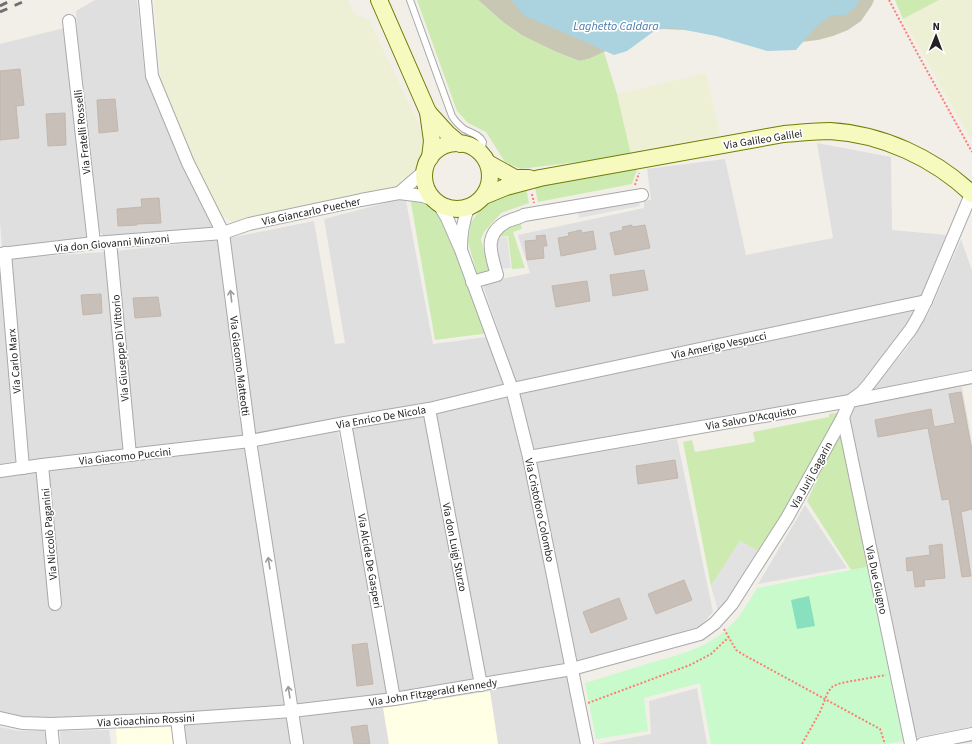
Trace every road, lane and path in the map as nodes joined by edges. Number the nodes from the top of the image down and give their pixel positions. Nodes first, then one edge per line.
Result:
1 (145, 0) edge
2 (379, 0) edge
3 (410, 0) edge
4 (889, 0) edge
5 (69, 22) dead end
6 (428, 112) junction
7 (460, 144) junction
8 (972, 152) edge
9 (484, 158) junction
10 (428, 163) junction
11 (540, 178) junction
12 (399, 193) junction
13 (972, 193) edge
14 (642, 195) dead end
15 (484, 196) junction
16 (436, 201) junction
17 (468, 208) junction
18 (223, 233) junction
19 (110, 242) junction
20 (94, 243) junction
21 (461, 250) junction
22 (3, 254) edge
23 (472, 282) junction
24 (926, 301) junction
25 (972, 377) edge
26 (512, 389) junction
27 (850, 401) junction
28 (429, 409) junction
29 (843, 417) junction
30 (345, 423) junction
31 (250, 441) junction
32 (130, 455) junction
33 (529, 457) junction
34 (42, 465) junction
35 (23, 468) junction
36 (0, 471) edge
37 (55, 604) dead end
38 (716, 623) junction
39 (729, 637) junction
40 (572, 670) junction
41 (896, 673) junction
42 (481, 685) junction
43 (394, 699) junction
44 (825, 699) junction
45 (580, 706) junction
46 (292, 711) junction
47 (0, 718) edge
48 (177, 719) junction
49 (51, 724) junction
50 (972, 734) edge
51 (53, 744) edge
52 (180, 744) edge
53 (297, 744) edge
54 (587, 744) edge
55 (802, 744) edge
56 (885, 744) edge
57 (911, 744) edge
58 (922, 744) edge

1 - 18 street, Via Giacomo Matteotti
2 - 6 street
3 - 9 lane
4 - 8 path
5 - 20 street, Via Fratelli Rosselli
6 - 7 street
6 - 10 street
7 - 9 street
7 - 10 street
9 - 11 street, Via Galileo Galilei
9 - 15 street
10 - 12 street
10 - 16 street
11 - 13 street, Via Galileo Galilei
11 - 15 street, Via Galileo Galilei
12 - 16 street, Via Giancarlo Puecher
12 - 18 street, Via Giancarlo Puecher
13 - 24 street, Via Jurij Gagarin
14 - 23 street
15 - 17 street
16 - 17 street
16 - 21 street, Via Cristoforo Colombo
17 - 21 street, Via Cristoforo Colombo
18 - 19 street, Via don Giovanni Minzoni
31 -> 18 street, Via Giacomo Matteotti
19 - 20 street, Via don Giovanni Minzoni
19 - 32 street, Via Giuseppe Di Vittorio
20 - 22 street, Via don Giovanni Minzoni
21 - 23 street, Via Cristoforo Colombo
22 - 35 street, Via Carlo Marx
23 - 26 street, Via Cristoforo Colombo
24 - 26 street, Via Amerigo Vespucci
24 - 27 street, Via Jurij Gagarin
25 - 27 street, Via Salvo D’Acquisto
26 - 28 street, Via Enrico De Nicola
26 - 33 street, Via Cristoforo Colombo
27 - 29 street, Via Jurij Gagarin
27 - 33 street, Via Salvo D’Acquisto
28 - 30 street, Via Enrico De Nicola
28 - 42 street, Via don Luigi Sturzo
29 - 38 street, Via Jurij Gagarin
29 - 41 street, Via Due Giugno
30 - 31 street, Via Enrico De Nicola
30 - 43 street, Via Alcide De Gasperi
31 - 32 street, Via Giacomo Puccini
46 -> 31 street, Via Giacomo Matteotti
32 - 34 street, Via Giacomo Puccini
33 - 40 street, Via Cristoforo Colombo
34 - 35 street, Via Giacomo Puccini
34 - 37 street, Via Niccolò Paganini
35 - 36 street, Via Giacomo Puccini
38 - 39 path
38 - 40 street, Via Jurij Gagarin
39 - 44 path
39 - 45 path
40 - 42 street, Via John Fitzgerald Kennedy
40 - 45 street, Via Cristoforo Colombo
41 - 44 path
41 - 57 street, Via Due Giugno
42 - 43 street, Via John Fitzgerald Kennedy
43 - 46 street, Via John Fitzgerald Kennedy
44 - 55 path
44 - 56 path
45 - 54 street, Via Cristoforo Colombo
46 - 48 street, Via Gioachino Rossini
46 - 53 street, Via Giacomo Matteotti
47 - 49 street, Via Gioachino Rossini
48 - 49 street, Via Gioachino Rossini
48 - 52 street
49 - 51 street
50 - 58 street

